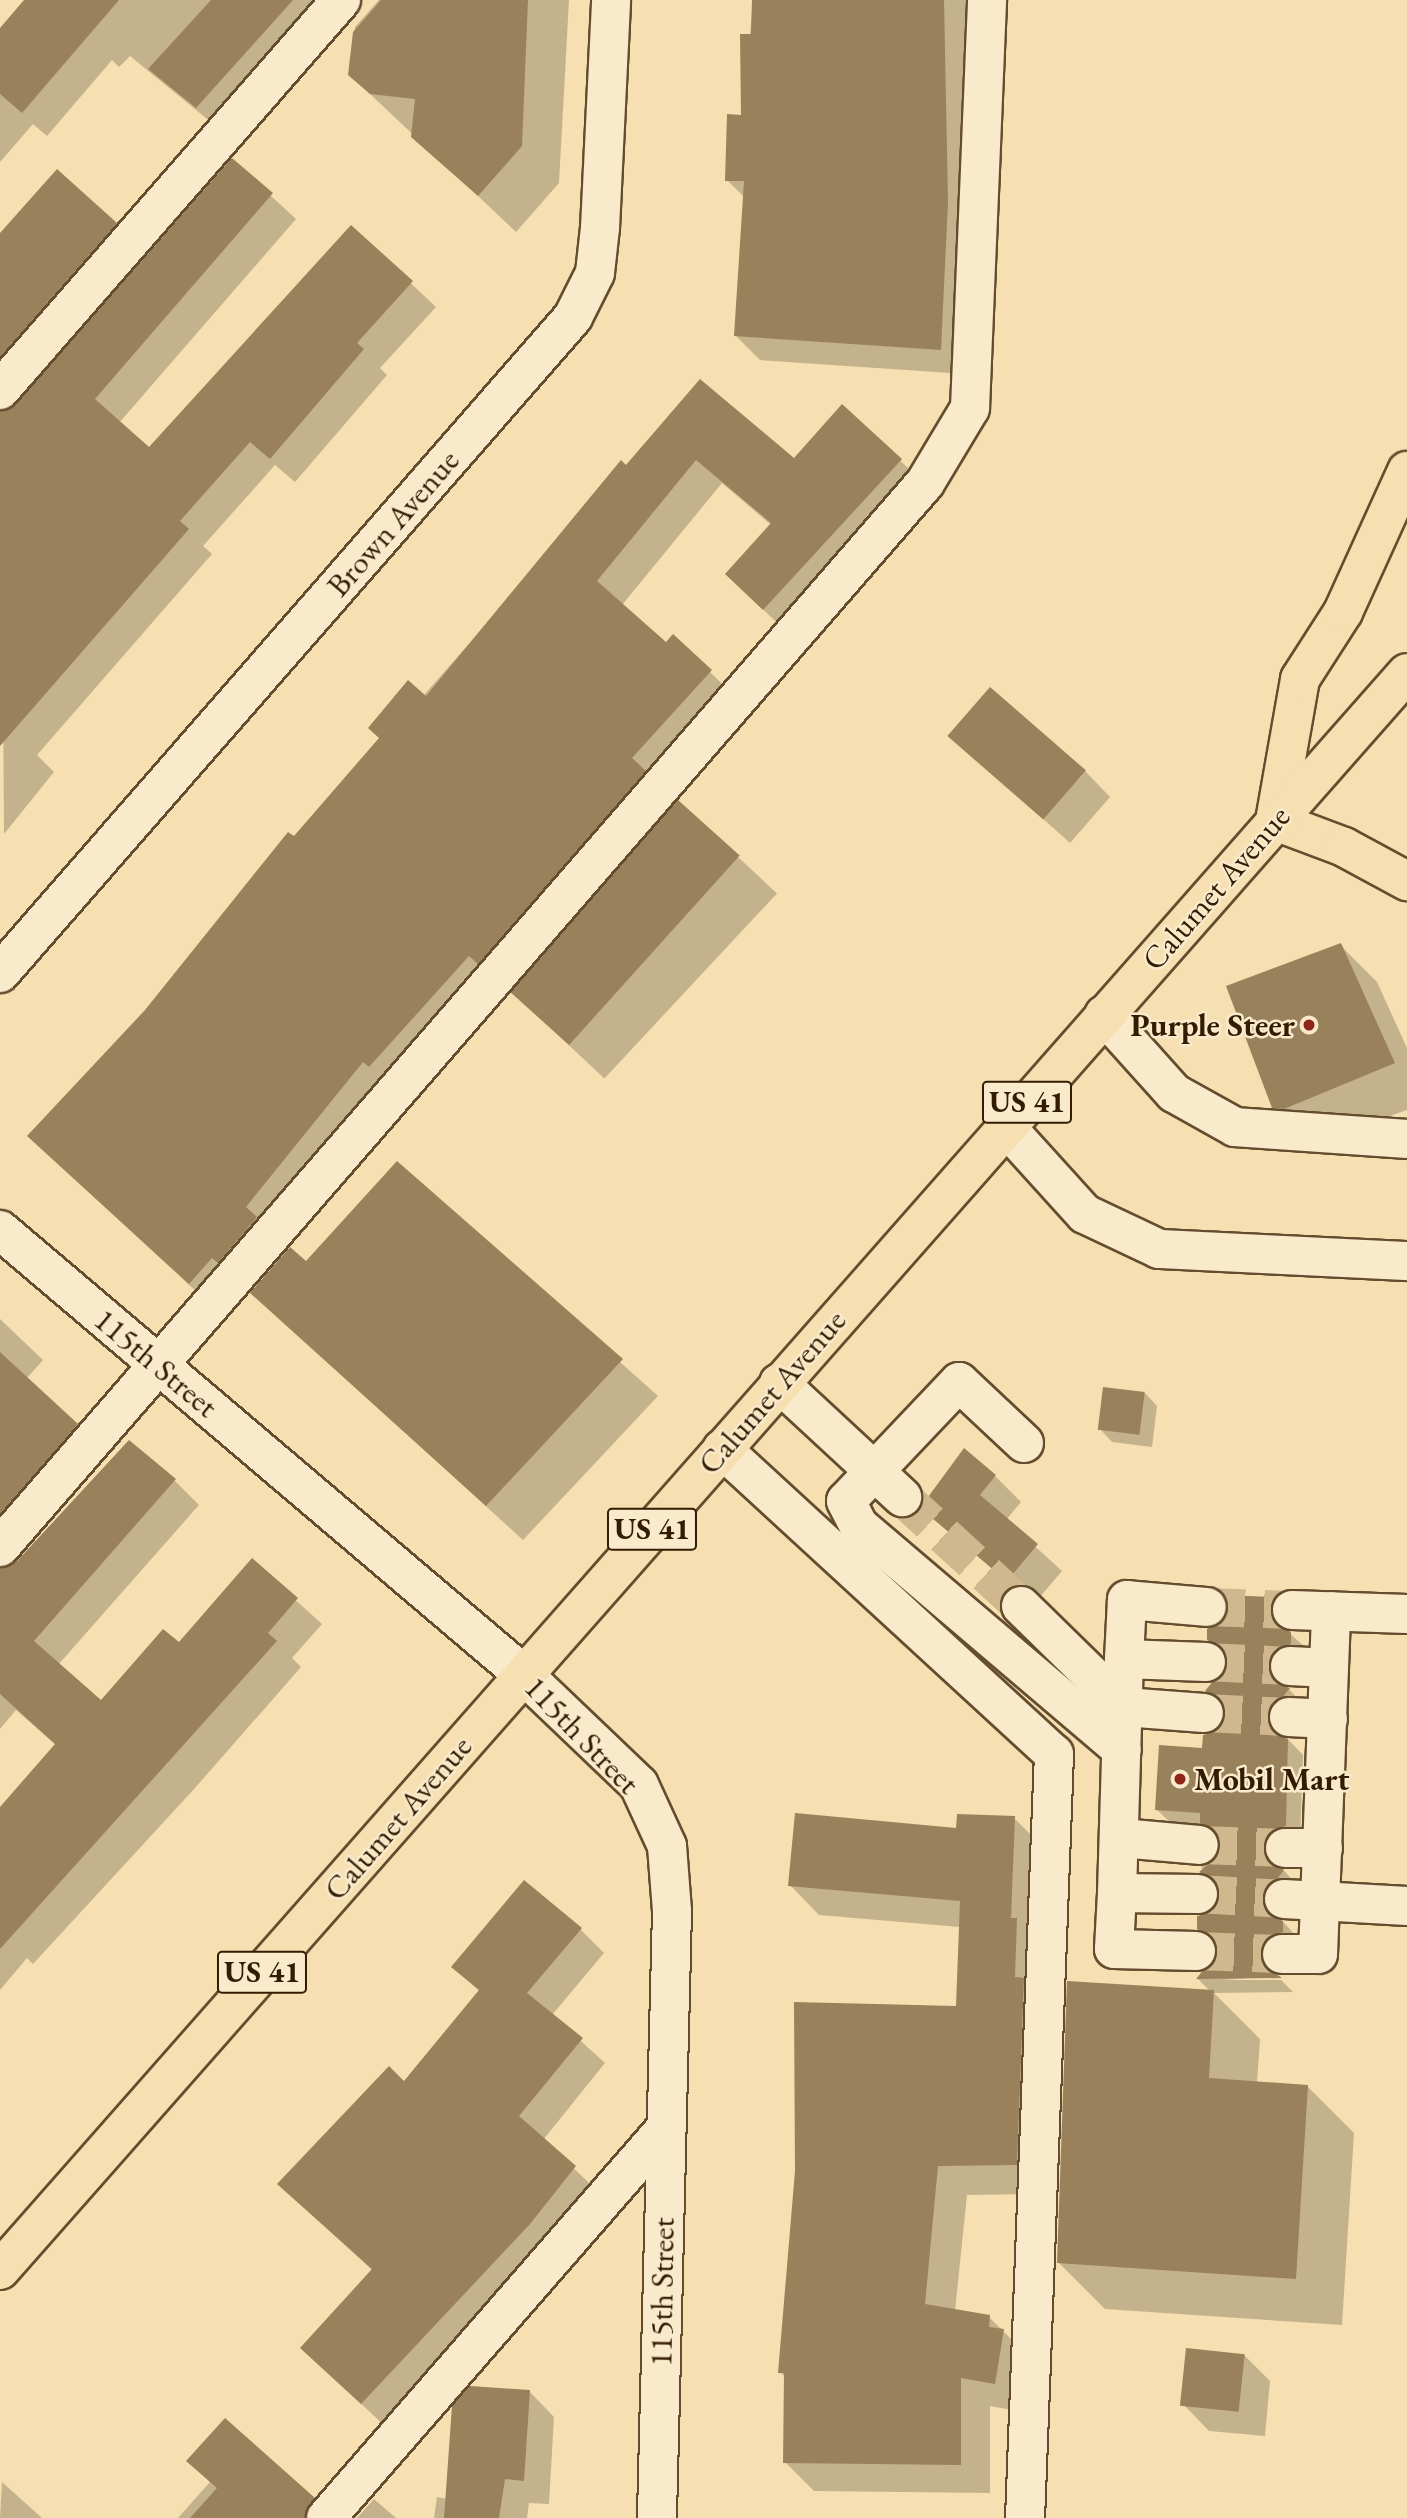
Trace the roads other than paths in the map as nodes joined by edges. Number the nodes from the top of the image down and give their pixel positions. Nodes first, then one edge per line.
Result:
1 (341, 0) edge
2 (611, 0) edge
3 (987, 0) edge
4 (0, 390) edge
5 (1407, 471) edge
6 (1407, 673) edge
7 (1275, 821) junction
8 (1407, 881) edge
9 (0, 973) edge
10 (1104, 1015) junction
11 (1006, 1126) junction
12 (1407, 1139) edge
13 (0, 1230) edge
14 (1407, 1261) edge
15 (159, 1365) junction
16 (779, 1383) junction
17 (1024, 1443) dead end
18 (723, 1449) junction
19 (873, 1472) junction
20 (902, 1497) tunnel mouth
21 (0, 1547) edge
22 (1021, 1606) tunnel mouth
23 (1207, 1606) tunnel mouth
24 (1292, 1610) tunnel mouth
25 (1331, 1611) junction
26 (1407, 1614) edge
27 (1125, 1659) junction
28 (1206, 1662) tunnel mouth
29 (1290, 1666) tunnel mouth
30 (1329, 1668) junction
31 (524, 1675) junction
32 (1124, 1707) junction
33 (1204, 1713) tunnel mouth
34 (1289, 1717) tunnel mouth
35 (1328, 1719) junction
36 (1122, 1750) junction
37 (1121, 1838) junction
38 (1199, 1845) tunnel mouth
39 (1285, 1848) tunnel mouth
40 (1322, 1849) junction
41 (1118, 1893) junction
42 (1198, 1895) tunnel mouth
43 (1302, 1900) junction
44 (1407, 1906) edge
45 (1196, 1951) tunnel mouth
46 (1282, 1954) tunnel mouth
47 (666, 2128) junction
48 (0, 2270) edge
49 (326, 2518) edge
50 (657, 2518) edge
51 (1025, 2518) edge

1 - 4 street
2 - 9 street, Brown Avenue
3 - 15 street
5 - 7 main road
6 - 7 main road, Calumet Avenue / US 41
7 - 8 main road
7 - 10 main road, Calumet Avenue / US 41
10 - 11 main road, Calumet Avenue / US 41
10 - 12 street
11 - 14 street
11 - 16 main road, Calumet Avenue / US 41
13 - 15 street, 115th Street
15 - 21 street
15 - 31 street, 115th Street
16 - 18 main road, Calumet Avenue / US 41
16 - 19 street
17 - 19 street
18 - 31 main road, Calumet Avenue / US 41
18 - 51 street
19 - 20 street
19 - 36 street
22 - 32 street
23 - 27 street
24 - 25 street
25 - 26 street
25 - 30 street
27 - 28 street
27 - 32 street
29 - 30 street
30 - 35 street
31 - 47 street, 115th Street
31 - 48 main road, Calumet Avenue / US 41
32 - 33 street
32 - 36 street
34 - 35 street
35 - 40 street
36 - 37 street
37 - 38 street
37 - 41 street
39 - 40 street
40 - 43 street
41 - 42 street
41 - 45 street
43 - 44 street
43 - 46 street
47 - 49 street
47 - 50 street, 115th Street

